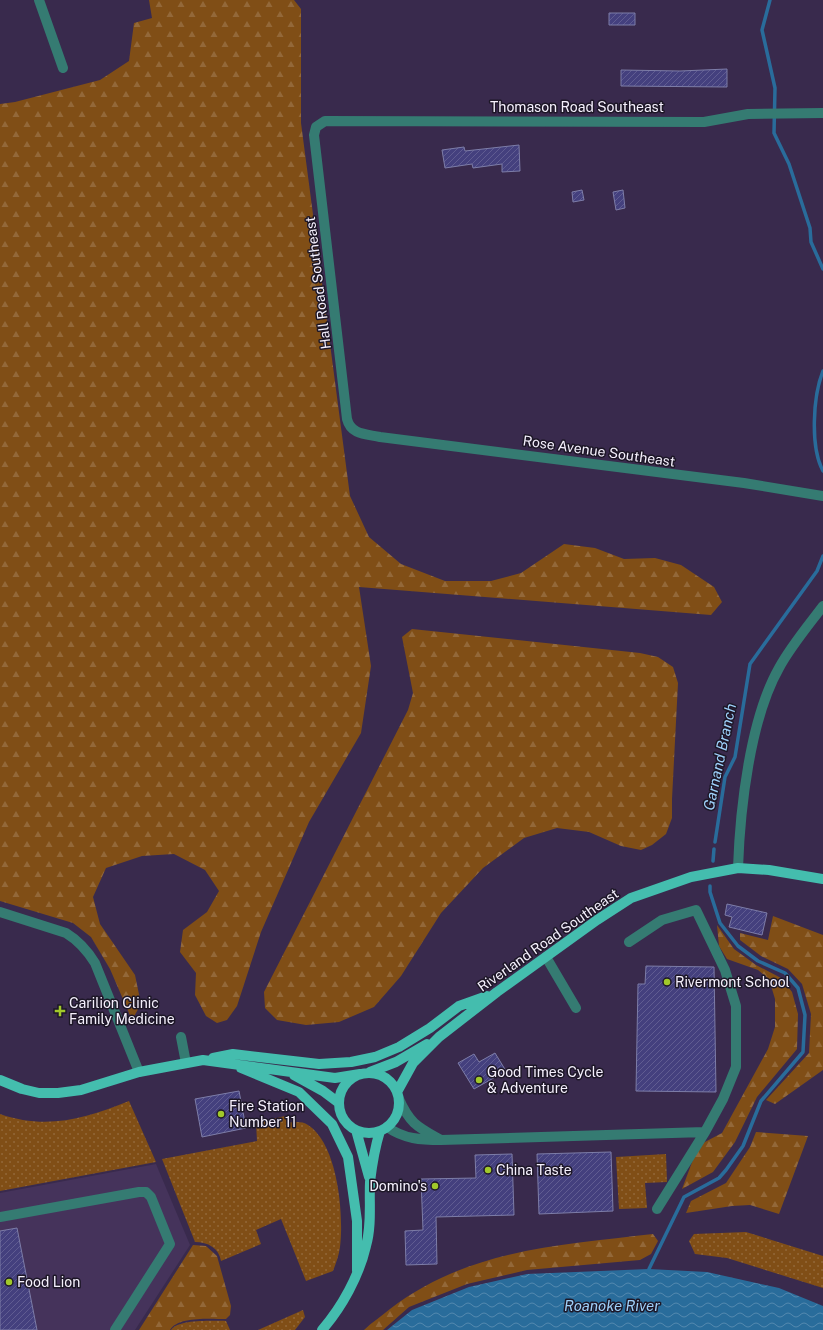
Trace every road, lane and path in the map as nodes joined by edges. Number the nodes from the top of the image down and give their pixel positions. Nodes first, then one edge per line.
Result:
1 (39, 0) edge
2 (63, 68) dead end
3 (823, 113) edge
4 (330, 120) joint
5 (371, 435) joint
6 (823, 496) edge
7 (823, 606) edge
8 (738, 868) junction
9 (823, 879) edge
10 (0, 912) edge
11 (629, 942) dead end
12 (546, 957) junction
13 (497, 992) junction
14 (576, 1008) dead end
15 (439, 1037) junction
16 (181, 1038) dead end
17 (203, 1060) junction
18 (226, 1062) junction
19 (186, 1063) junction
20 (139, 1072) junction
21 (289, 1072) junction
22 (364, 1073) junction
23 (0, 1080) edge
24 (398, 1095) junction
25 (339, 1103) junction
26 (383, 1129) junction
27 (356, 1130) junction
28 (704, 1132) junction
29 (441, 1140) junction
30 (370, 1182) junction
31 (657, 1209) dead end
32 (0, 1217) edge
33 (357, 1271) junction
34 (115, 1330) edge
35 (322, 1330) edge

1 - 2 street
3 - 4 street, Thomason Road Southeast
4 - 5 street, Hall Road Southeast
5 - 6 street, Rose Avenue Southeast
7 - 8 street
8 - 9 main road, Riverland Road Southeast
8 - 12 main road, Riverland Road Southeast
10 - 20 street
11 - 28 street
12 - 13 main road, Riverland Road Southeast
12 - 14 street
13 - 15 main road, Riverland Road Southeast
13 - 17 main road
15 - 22 main road, Riverland Road Southeast
15 - 24 main road, Riverland Road Southeast
16 - 19 street
17 - 18 main road, Riverland Road Southeast
17 - 19 main road, Riverland Road Southeast
18 - 21 main road, Riverland Road Southeast
18 - 33 main road
19 - 20 main road, Riverland Road Southeast
20 - 23 main road, Riverland Road Southeast
21 - 22 main road, Riverland Road Southeast
21 - 25 main road, Riverland Road Southeast
22 - 24 main road
22 - 25 main road
24 - 26 main road
24 - 29 street
25 - 27 main road
26 - 27 main road
26 - 29 street
26 - 30 main road
27 - 30 main road
28 - 29 street
28 - 31 street
30 - 33 main road
32 - 34 street
33 - 35 main road

